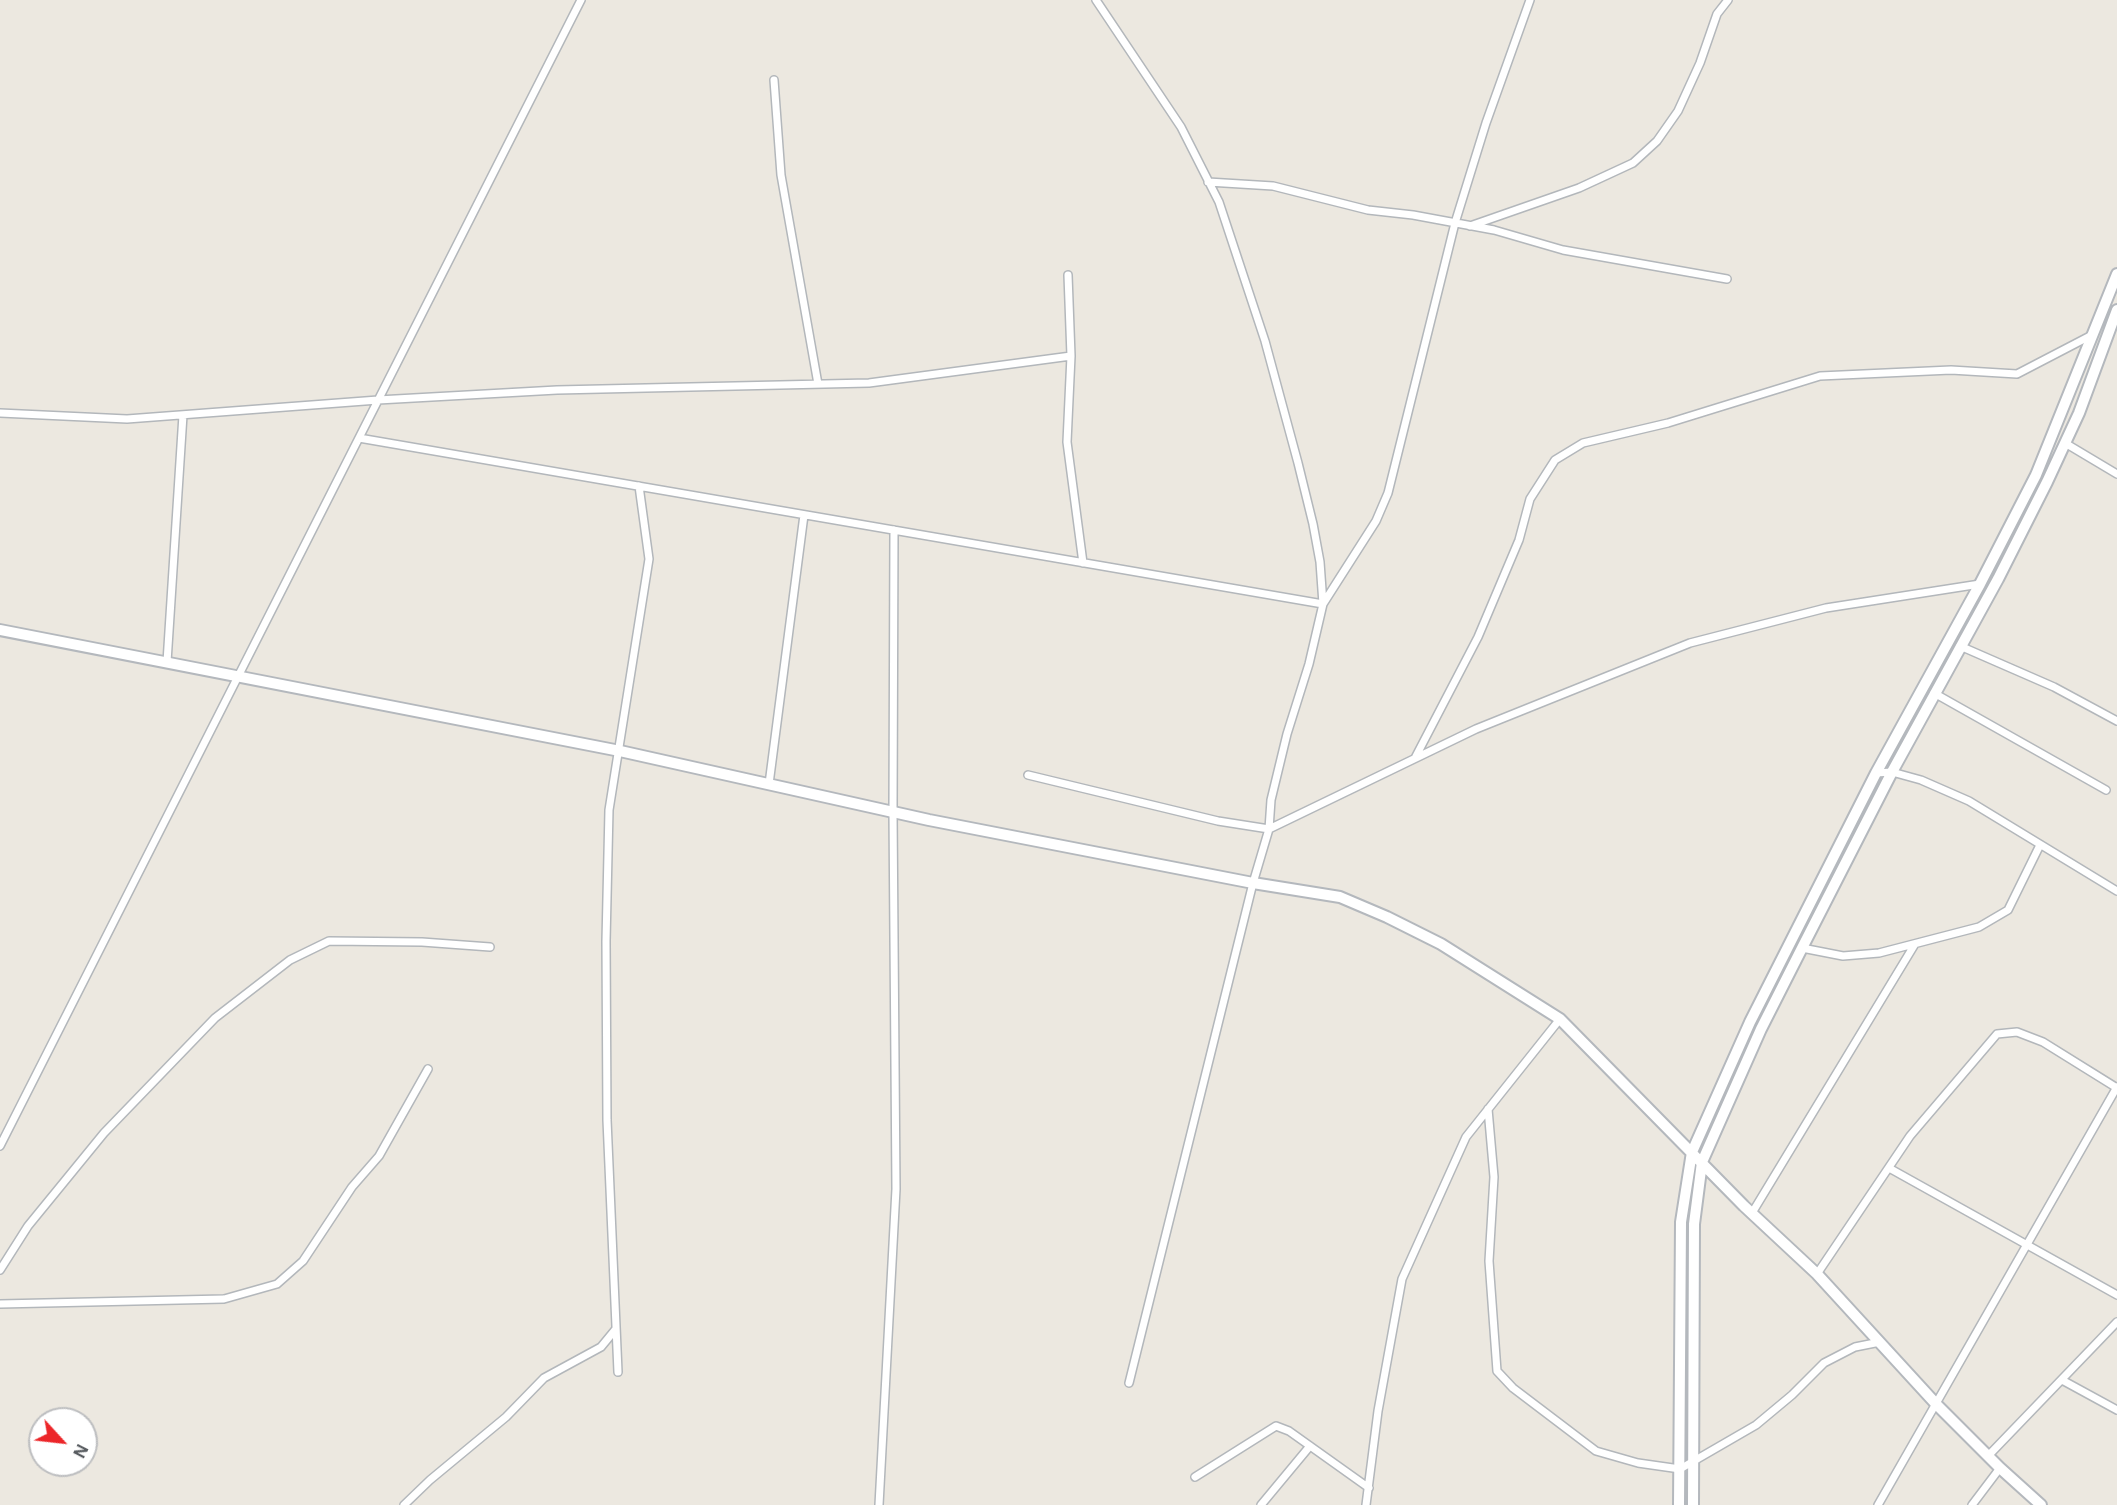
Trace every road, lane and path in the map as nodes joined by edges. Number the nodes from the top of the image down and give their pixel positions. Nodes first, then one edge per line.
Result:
1 (580, 0) edge
2 (1096, 0) edge
3 (1530, 0) edge
4 (1728, 0) edge
5 (774, 80) dead end
6 (1208, 182) junction
7 (1455, 223) junction
8 (1469, 226) junction
9 (2117, 274) edge
10 (1068, 275) dead end
11 (1727, 279) dead end
12 (2117, 311) edge
13 (2092, 335) junction
14 (1071, 356) junction
15 (817, 384) junction
16 (378, 400) junction
17 (0, 413) edge
18 (183, 415) junction
19 (359, 438) junction
20 (2065, 443) junction
21 (2117, 474) edge
22 (639, 486) junction
23 (804, 515) junction
24 (894, 530) junction
25 (1083, 563) junction
26 (1980, 584) junction
27 (1323, 604) junction
28 (0, 630) edge
29 (1960, 646) junction
30 (167, 662) junction
31 (237, 675) junction
32 (1934, 693) junction
33 (2117, 721) edge
34 (620, 751) junction
35 (1415, 758) junction
36 (1892, 772) junction
37 (1876, 773) junction
38 (1028, 775) dead end
39 (769, 784) junction
40 (2106, 790) dead end
41 (892, 812) junction
42 (1269, 829) junction
43 (2040, 845) junction
44 (1252, 883) junction
45 (2117, 891) edge
46 (1915, 944) junction
47 (490, 947) dead end
48 (1802, 948) junction
49 (1560, 1019) junction
50 (428, 1069) dead end
51 (2117, 1087) edge
52 (1488, 1109) junction
53 (0, 1146) edge
54 (1692, 1152) junction
55 (1702, 1162) junction
56 (1889, 1168) junction
57 (1752, 1213) junction
58 (2027, 1246) junction
59 (0, 1270) edge
60 (1817, 1274) junction
61 (2117, 1295) edge
62 (0, 1304) edge
63 (2117, 1322) edge
64 (616, 1329) junction
65 (1880, 1342) junction
66 (618, 1372) dead end
67 (2062, 1380) junction
68 (1129, 1383) dead end
69 (1937, 1405) junction
70 (2117, 1410) edge
71 (1310, 1446) junction
72 (1988, 1456) junction
73 (1694, 1463) junction
74 (2000, 1468) junction
75 (1680, 1469) junction
76 (1195, 1477) dead end
77 (1369, 1488) junction
78 (404, 1505) edge
79 (879, 1505) edge
80 (1261, 1505) edge
81 (1366, 1505) edge
82 (1679, 1505) edge
83 (1693, 1505) edge
84 (1878, 1505) edge
85 (1972, 1505) edge
86 (2041, 1505) edge

1 - 16 street
2 - 6 street
3 - 7 street
4 - 8 street
5 - 15 street
6 - 7 street
6 - 27 street
7 - 8 street
7 - 27 street
8 - 11 street
9 - 13 main road
10 - 14 street
12 - 20 main road
13 - 26 main road
13 - 35 street
14 - 15 street
14 - 25 street
15 - 16 street
16 - 18 street
16 - 19 street
17 - 18 street
18 - 30 street
19 - 22 street
19 - 31 street
20 - 21 street
20 - 29 main road
22 - 23 street
22 - 34 street
23 - 24 street
23 - 39 street
24 - 25 street
24 - 41 street
25 - 27 street
26 - 35 street
26 - 37 main road
27 - 42 street
28 - 30 main road
29 - 32 main road
29 - 33 street
30 - 31 main road
31 - 34 main road
31 - 53 street
32 - 36 main road
32 - 40 street
34 - 39 main road
34 - 64 street
35 - 42 street
36 - 37 street
36 - 43 street
36 - 48 main road
37 - 54 main road
38 - 42 street
39 - 41 main road
41 - 44 main road
41 - 79 street
42 - 44 street
43 - 45 street
43 - 46 street
44 - 49 main road
44 - 68 street
46 - 48 street
46 - 57 street
47 - 59 street
48 - 55 main road
49 - 52 street
49 - 54 main road
50 - 62 street
51 - 56 street
51 - 58 street
52 - 75 street
52 - 77 street
54 - 55 main road
54 - 75 main road
55 - 57 main road
55 - 73 main road
56 - 58 street
56 - 60 street
57 - 60 main road
58 - 61 street
58 - 69 street
60 - 65 main road
63 - 67 street
64 - 66 street
64 - 78 street
65 - 69 main road
65 - 73 street
67 - 70 street
67 - 72 street
69 - 72 main road
69 - 84 street
71 - 76 street
71 - 77 street
71 - 80 street
72 - 74 main road
73 - 75 street
73 - 83 main road
74 - 85 street
74 - 86 main road
75 - 82 main road
77 - 81 street

